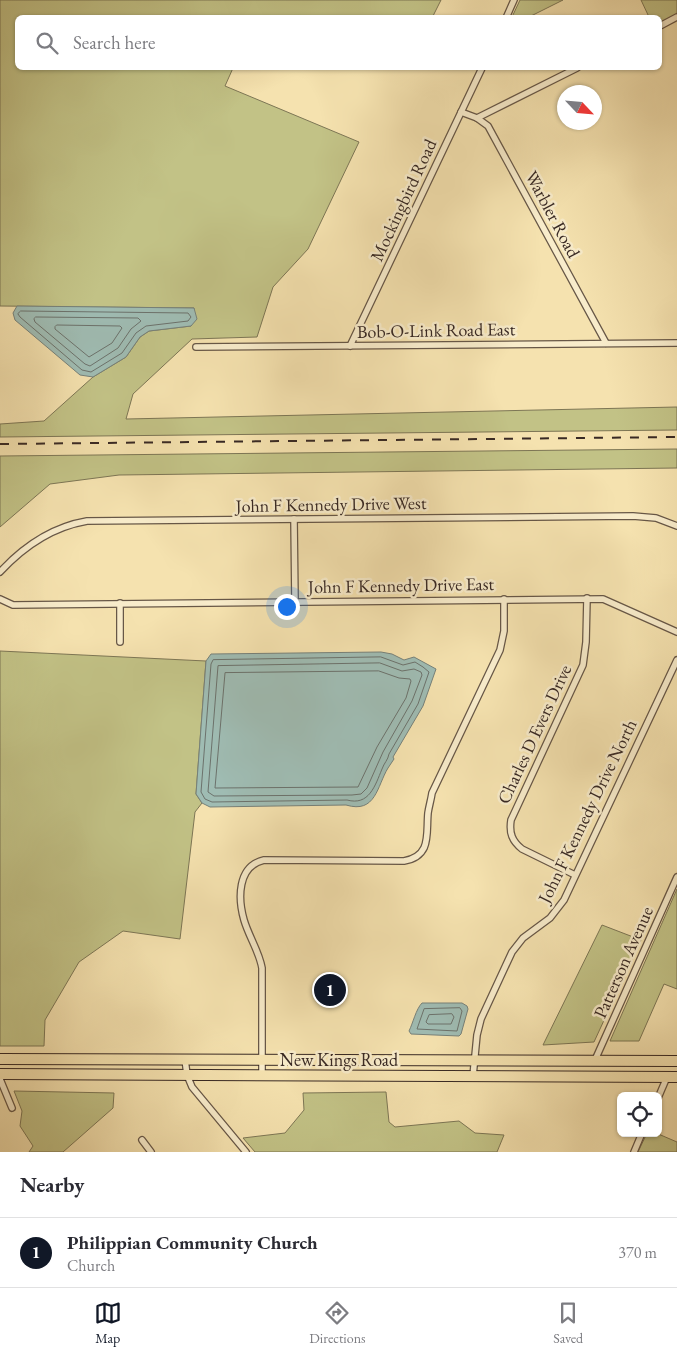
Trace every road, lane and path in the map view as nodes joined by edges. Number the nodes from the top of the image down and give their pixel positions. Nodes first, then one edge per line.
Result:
1 (514, 0) edge
2 (507, 15) edge
3 (677, 17) edge
4 (662, 25) edge
5 (481, 70) edge
6 (573, 70) edge
7 (461, 112) junction
8 (477, 118) junction
9 (677, 343) edge
10 (606, 344) junction
11 (350, 346) junction
12 (196, 347) dead end
13 (294, 519) junction
14 (677, 526) edge
15 (0, 572) edge
16 (587, 598) junction
17 (0, 599) edge
18 (504, 599) junction
19 (295, 602) junction
20 (120, 603) junction
21 (677, 632) edge
22 (120, 642) dead end
23 (677, 660) edge
24 (575, 875) junction
25 (677, 876) edge
26 (0, 1059) edge
27 (185, 1059) junction
28 (676, 1059) edge
29 (262, 1060) junction
30 (474, 1060) junction
31 (595, 1060) junction
32 (0, 1074) edge
33 (187, 1075) junction
34 (262, 1075) junction
35 (473, 1076) junction
36 (672, 1077) edge
37 (0, 1079) edge
38 (662, 1092) edge
39 (12, 1108) dead end
40 (640, 1137) edge
41 (142, 1140) dead end
42 (151, 1152) edge
43 (246, 1152) edge
44 (634, 1152) edge

1 - 2 street
3 - 4 street
5 - 7 street, Mockingbird Road
6 - 8 street
7 - 8 street, Warbler Road
7 - 11 street, Mockingbird Road
8 - 10 street, Warbler Road
9 - 10 street, Bob-O-Link Road East
10 - 11 street, Bob-O-Link Road East
11 - 12 street, Bob-O-Link Road East
13 - 14 street, John F Kennedy Drive West
13 - 15 street, John F Kennedy Drive West
13 - 19 street
16 - 18 street, John F Kennedy Drive East
16 - 21 street, John F Kennedy Drive East
16 - 24 street, Charles D Evers Drive
17 - 20 street, John F Kennedy Drive East
18 - 19 street, John F Kennedy Drive East
18 - 29 street
19 - 20 street, John F Kennedy Drive East
20 - 22 street
23 - 24 street, John F Kennedy Drive North
24 - 30 street, John F Kennedy Drive North
25 - 31 street, Patterson Avenue
26 - 27 highway, New Kings Road
27 - 29 highway, New Kings Road
27 - 33 street
28 - 31 highway, New Kings Road
29 - 30 highway, New Kings Road
29 - 34 street
30 - 31 highway, New Kings Road
30 - 35 street, John F Kennedy Drive North
32 - 33 highway, New Kings Road
33 - 34 highway, New Kings Road
33 - 43 street
34 - 35 highway, New Kings Road
35 - 36 highway, New Kings Road
36 - 38 street
37 - 39 street
40 - 44 street
41 - 42 street

